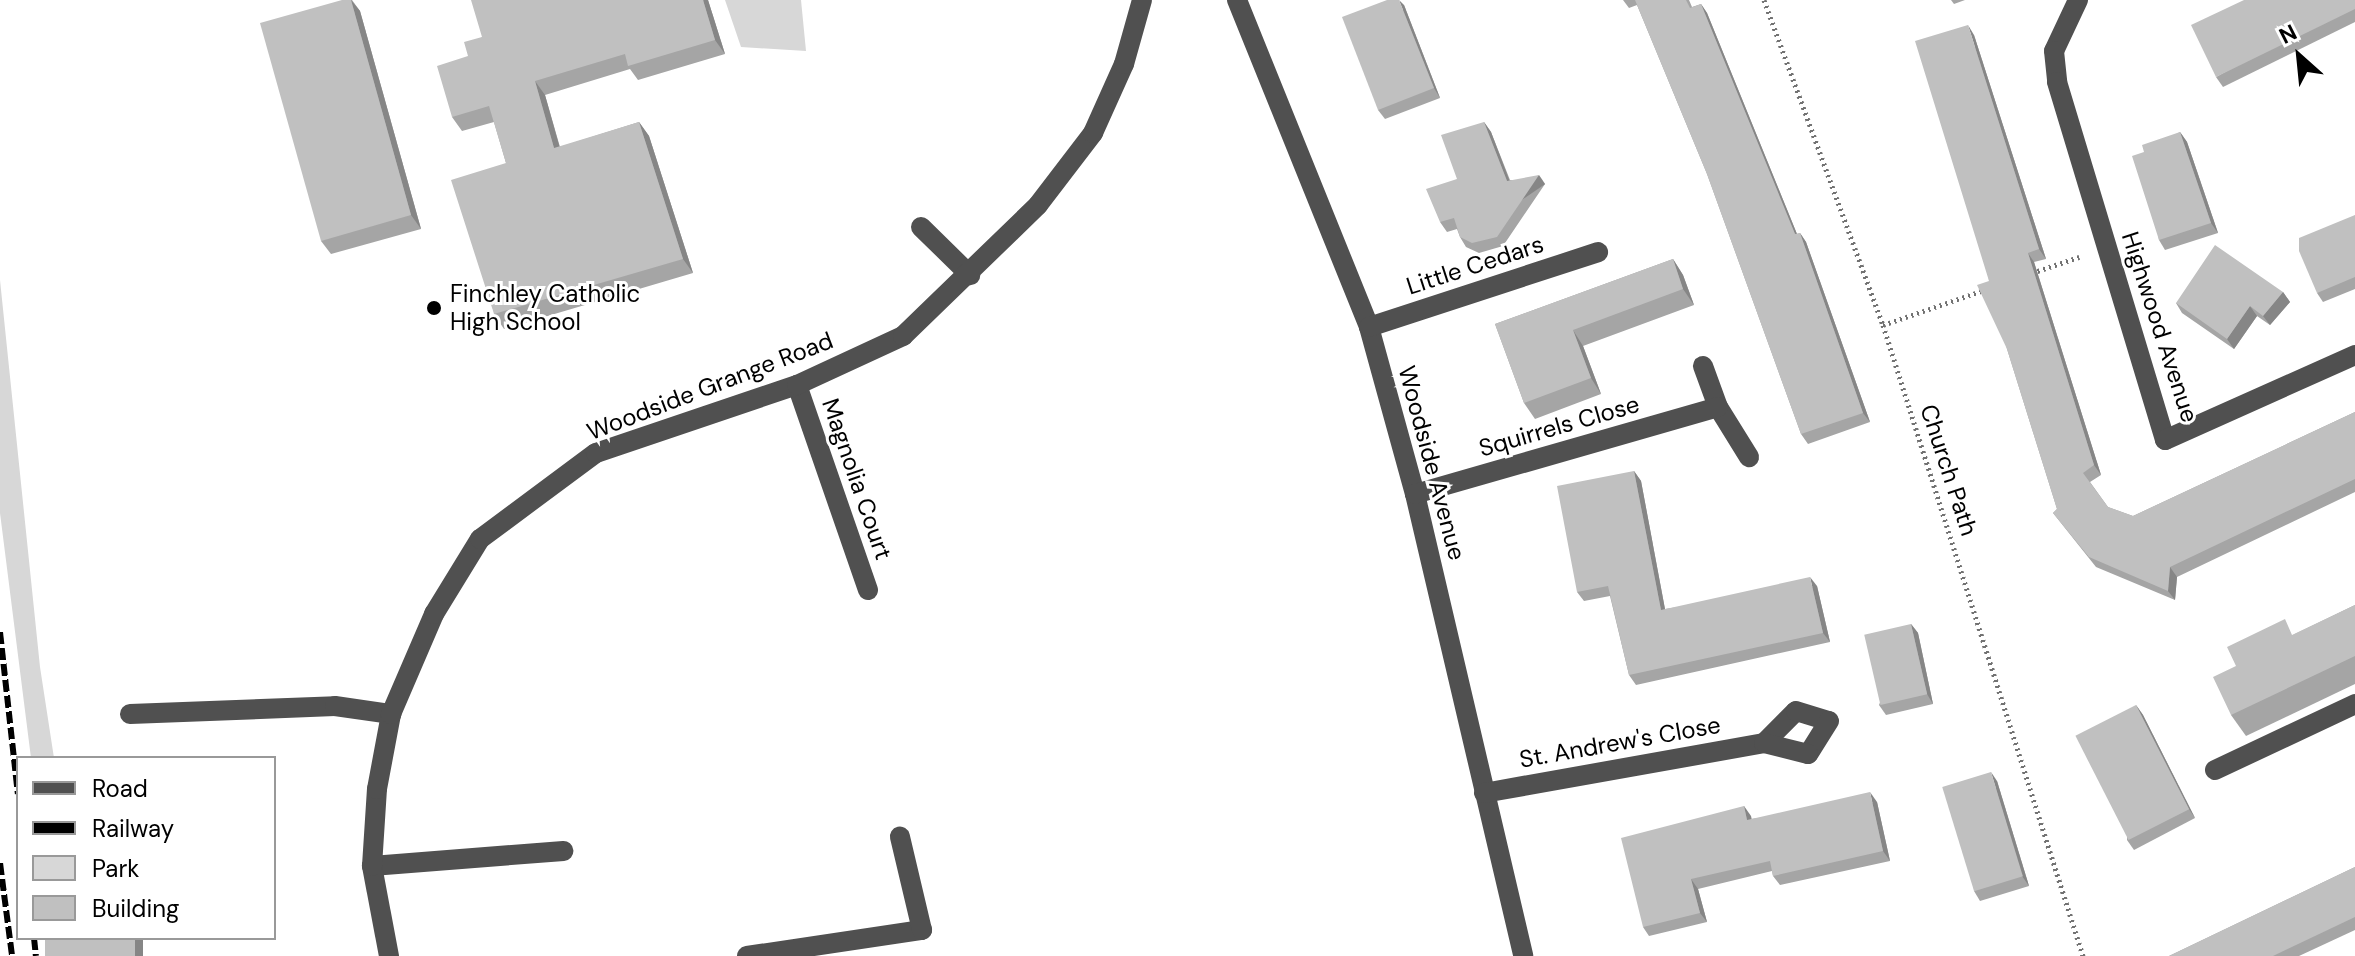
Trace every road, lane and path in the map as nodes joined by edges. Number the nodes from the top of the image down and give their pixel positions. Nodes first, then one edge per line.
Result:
1 (1142, 0) edge
2 (1237, 0) edge
3 (1764, 0) edge
4 (2078, 0) edge
5 (921, 227) dead end
6 (2106, 248) junction
7 (1598, 252) dead end
8 (970, 275) junction
9 (2017, 279) edge
10 (1987, 289) edge
11 (1883, 325) junction
12 (1369, 327) junction
13 (2355, 355) edge
14 (1703, 366) dead end
15 (797, 385) junction
16 (1718, 407) junction
17 (1749, 457) dead end
18 (1415, 494) junction
19 (868, 590) dead end
20 (2355, 704) edge
21 (130, 714) dead end
22 (391, 714) junction
23 (1764, 743) dead end
24 (2215, 770) dead end
25 (1484, 793) junction
26 (900, 837) dead end
27 (563, 851) dead end
28 (372, 866) junction
29 (389, 956) edge
30 (747, 956) edge
31 (1523, 956) edge
32 (2083, 956) edge

1 - 8 street, Woodside Grange Road
2 - 12 street, Woodside Avenue
3 - 11 path, Church Path
4 - 6 street, Highwood Avenue
5 - 8 street
6 - 9 path
6 - 13 street, Highwood Avenue
7 - 12 street, Little Cedars
8 - 15 street, Woodside Grange Road
10 - 11 path
11 - 32 path, Church Path
12 - 18 street, Woodside Avenue
14 - 16 street
15 - 19 street, Magnolia Court
15 - 22 street, Woodside Grange Road
16 - 17 street
16 - 18 street, Squirrels Close
18 - 25 street, Woodside Avenue
20 - 24 street
21 - 22 street
22 - 28 street, Woodside Grange Road
23 - 25 street, St. Andrew's Close
25 - 31 street, Woodside Avenue
26 - 30 street
27 - 28 street
28 - 29 street, Woodside Grange Road

